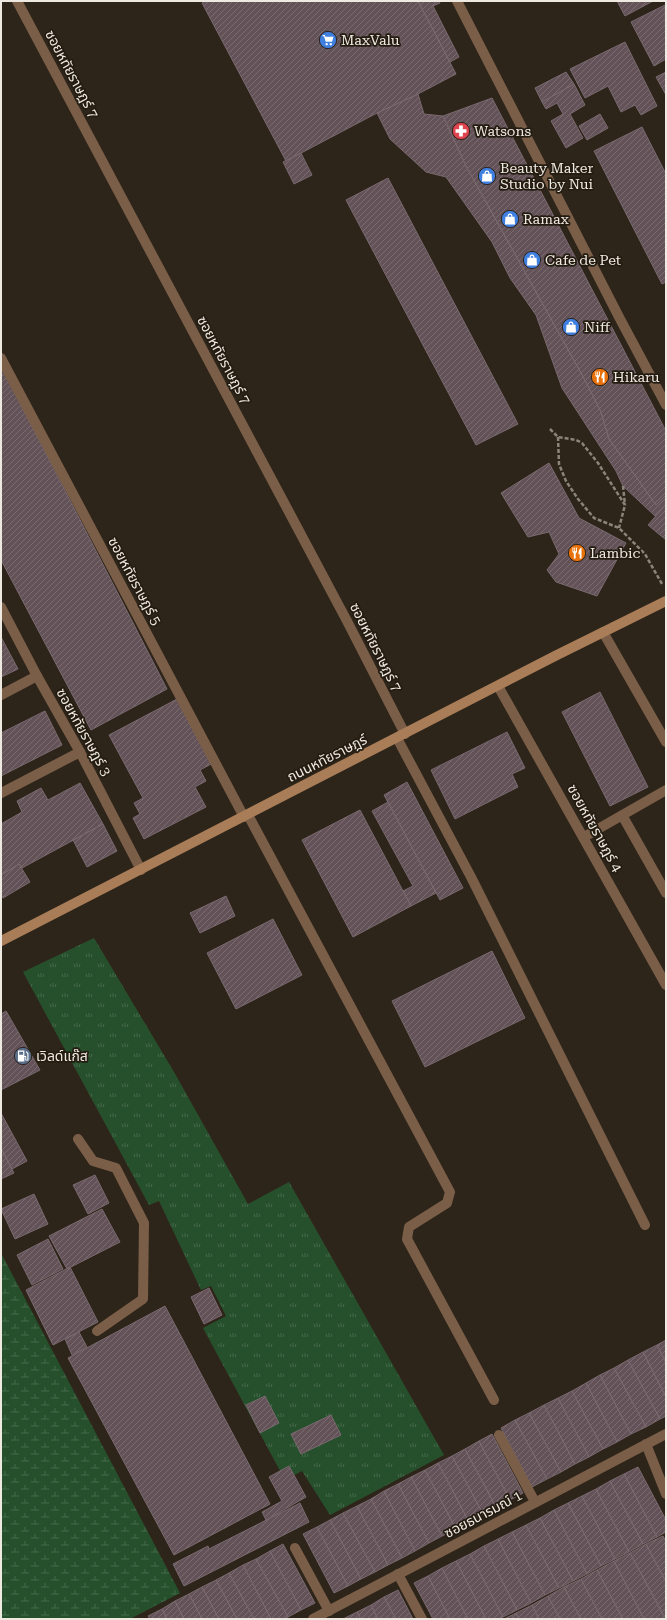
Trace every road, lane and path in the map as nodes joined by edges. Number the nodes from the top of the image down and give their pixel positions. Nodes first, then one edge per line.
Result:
1 (17, 1) edge
2 (457, 1) edge
3 (1, 358) edge
4 (666, 405) edge
5 (550, 428) dead end
6 (558, 437) junction
7 (623, 486) dead end
8 (626, 505) junction
9 (619, 528) junction
10 (657, 575) dead end
11 (666, 601) edge
12 (1, 607) edge
13 (603, 632) junction
14 (37, 676) junction
15 (498, 686) junction
16 (1, 694) edge
17 (401, 736) junction
18 (666, 742) edge
19 (80, 752) junction
20 (666, 790) edge
21 (1, 793) edge
22 (622, 815) junction
23 (246, 816) junction
24 (584, 837) junction
25 (141, 870) junction
26 (666, 893) edge
27 (1, 941) edge
28 (666, 985) edge
29 (78, 1139) dead end
30 (645, 1226) dead end
31 (97, 1331) dead end
32 (494, 1400) dead end
33 (666, 1434) edge
34 (499, 1435) dead end
35 (646, 1444) junction
36 (666, 1494) edge
37 (535, 1502) junction
38 (295, 1548) dead end
39 (398, 1574) junction
40 (329, 1611) junction
41 (313, 1619) edge
42 (422, 1619) edge

1 - 17 street, ซอยหทัยราษฎร์ 7
2 - 4 street
3 - 23 street, ซอยหทัยราษฎร์ 5
5 - 6 path
6 - 8 path
6 - 9 path
7 - 8 path
8 - 9 path
9 - 10 path
11 - 13 main road, ถนนหทัยราษฎร์
12 - 14 street, ซอยหทัยราษฎร์ 3
13 - 15 main road, ถนนหทัยราษฎร์
13 - 18 street
14 - 16 street
14 - 19 street, ซอยหทัยราษฎร์ 3
15 - 17 main road, ถนนหทัยราษฎร์
15 - 24 street, ซอยหทัยราษฎร์ 4
17 - 23 main road, ถนนหทัยราษฎร์
17 - 30 street, ซอยหทัยราษฎร์ 7
19 - 21 street
19 - 25 street, ซอยหทัยราษฎร์ 3
20 - 22 street
22 - 24 street
22 - 26 street
23 - 25 main road, ถนนหทัยราษฎร์
23 - 32 street, ซอยหทัยราษฎร์ 5
24 - 28 street, ซอยหทัยราษฎร์ 4
25 - 27 main road, ถนนหทัยราษฎร์
29 - 31 street
33 - 35 street, ซอยธนารมณ์ 1
34 - 37 street
35 - 36 street
35 - 37 street, ซอยธนารมณ์ 1
37 - 39 street, ซอยธนารมณ์ 1
38 - 40 street
39 - 40 street, ซอยธนารมณ์ 1
39 - 42 street
40 - 41 street, ซอยธนารมณ์ 1

